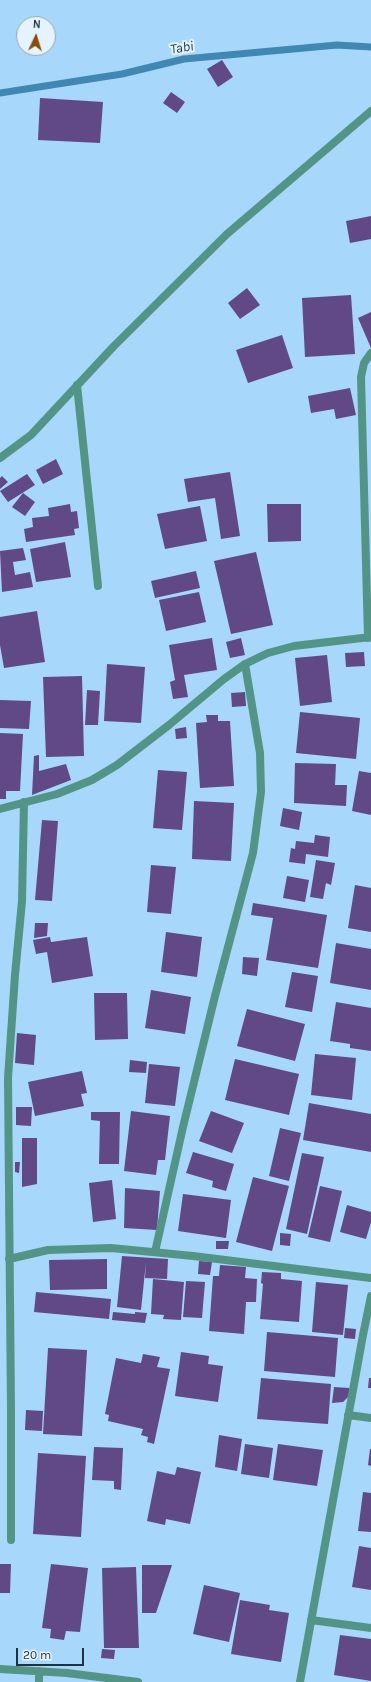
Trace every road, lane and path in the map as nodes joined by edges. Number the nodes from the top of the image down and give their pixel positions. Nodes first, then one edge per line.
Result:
1 (371, 111) edge
2 (371, 353) edge
3 (77, 385) junction
4 (0, 458) edge
5 (98, 586) dead end
6 (369, 637) edge
7 (245, 664) junction
8 (24, 802) junction
9 (0, 809) edge
10 (155, 1252) junction
11 (9, 1258) junction
12 (371, 1278) edge
13 (371, 1296) edge
14 (348, 1415) junction
15 (371, 1418) edge
16 (11, 1540) dead end
17 (311, 1620) junction
18 (371, 1628) edge
19 (0, 1669) edge
20 (39, 1671) junction
21 (39, 1682) edge
22 (138, 1682) edge
23 (300, 1682) edge

1 - 3 street
2 - 6 street
3 - 4 street
3 - 5 street
6 - 7 street
7 - 8 street
7 - 10 street
8 - 9 street
8 - 11 street
10 - 11 street
10 - 12 street
11 - 16 street
13 - 14 street
14 - 15 street
14 - 17 street
17 - 18 street
17 - 23 street
19 - 20 street
20 - 21 street
20 - 22 street

